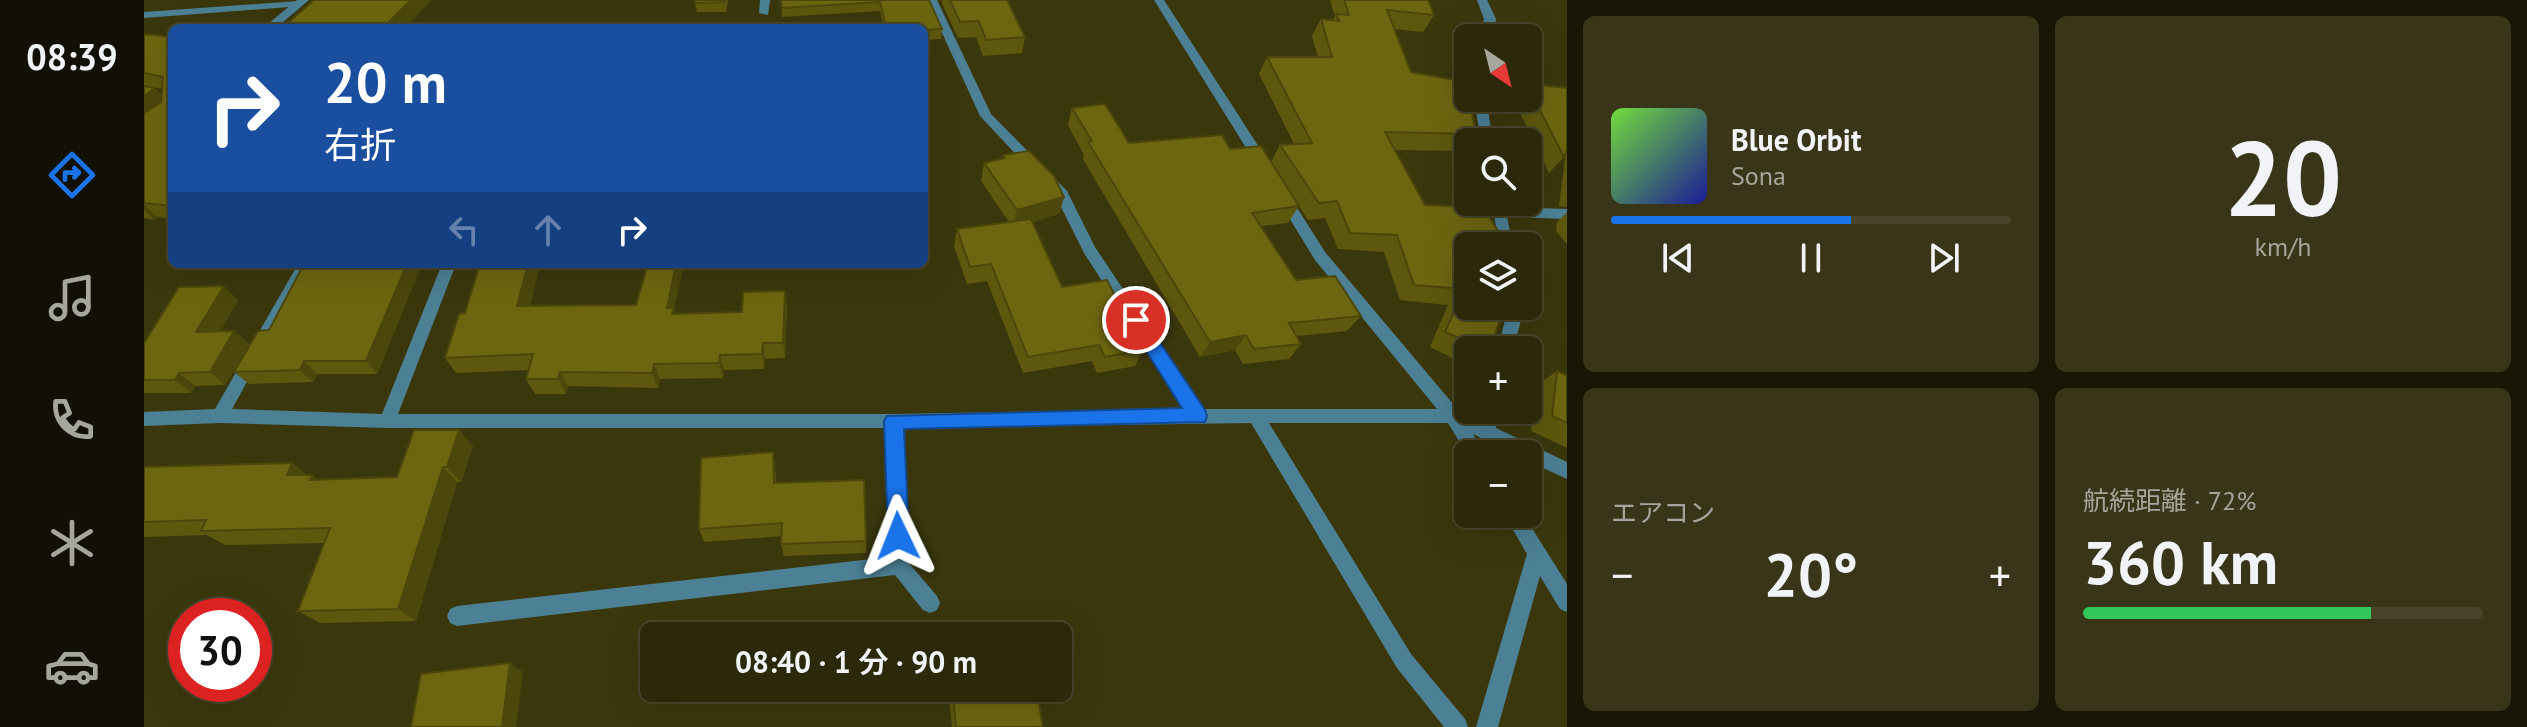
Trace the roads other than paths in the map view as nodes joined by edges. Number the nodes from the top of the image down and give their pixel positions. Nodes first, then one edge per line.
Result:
1 (765, 0) edge
2 (932, 0) edge
3 (1159, 0) edge
4 (1482, 0) edge
5 (301, 2) edge
6 (764, 13) dead end
7 (144, 15) edge
8 (274, 24) edge
9 (1489, 24) edge
10 (1542, 211) edge
11 (1567, 214) edge
12 (303, 268) edge
13 (447, 268) edge
14 (220, 416) junction
15 (1198, 416) junction
16 (1256, 416) junction
17 (1453, 416) junction
18 (144, 419) edge
19 (387, 421) junction
20 (894, 421) junction
21 (1488, 424) edge
22 (1487, 432) junction
23 (1468, 440) edge
24 (1567, 471) edge
25 (1522, 528) edge
26 (1537, 553) junction
27 (899, 565) junction
28 (1567, 602) edge
29 (930, 603) dead end
30 (457, 616) dead end
31 (1457, 727) edge
32 (1487, 727) edge

1 - 6 street
2 - 15 street
3 - 17 street
4 - 9 street
5 - 7 street
5 - 8 street
10 - 11 street
12 - 14 street
13 - 19 street
14 - 18 street
14 - 19 street
15 - 16 street
15 - 20 street
16 - 17 street
16 - 31 street
17 - 22 street
17 - 23 street
19 - 20 street
20 - 27 street
21 - 22 street
22 - 24 street
25 - 26 street
26 - 28 street
26 - 32 street
27 - 29 street
27 - 30 street

